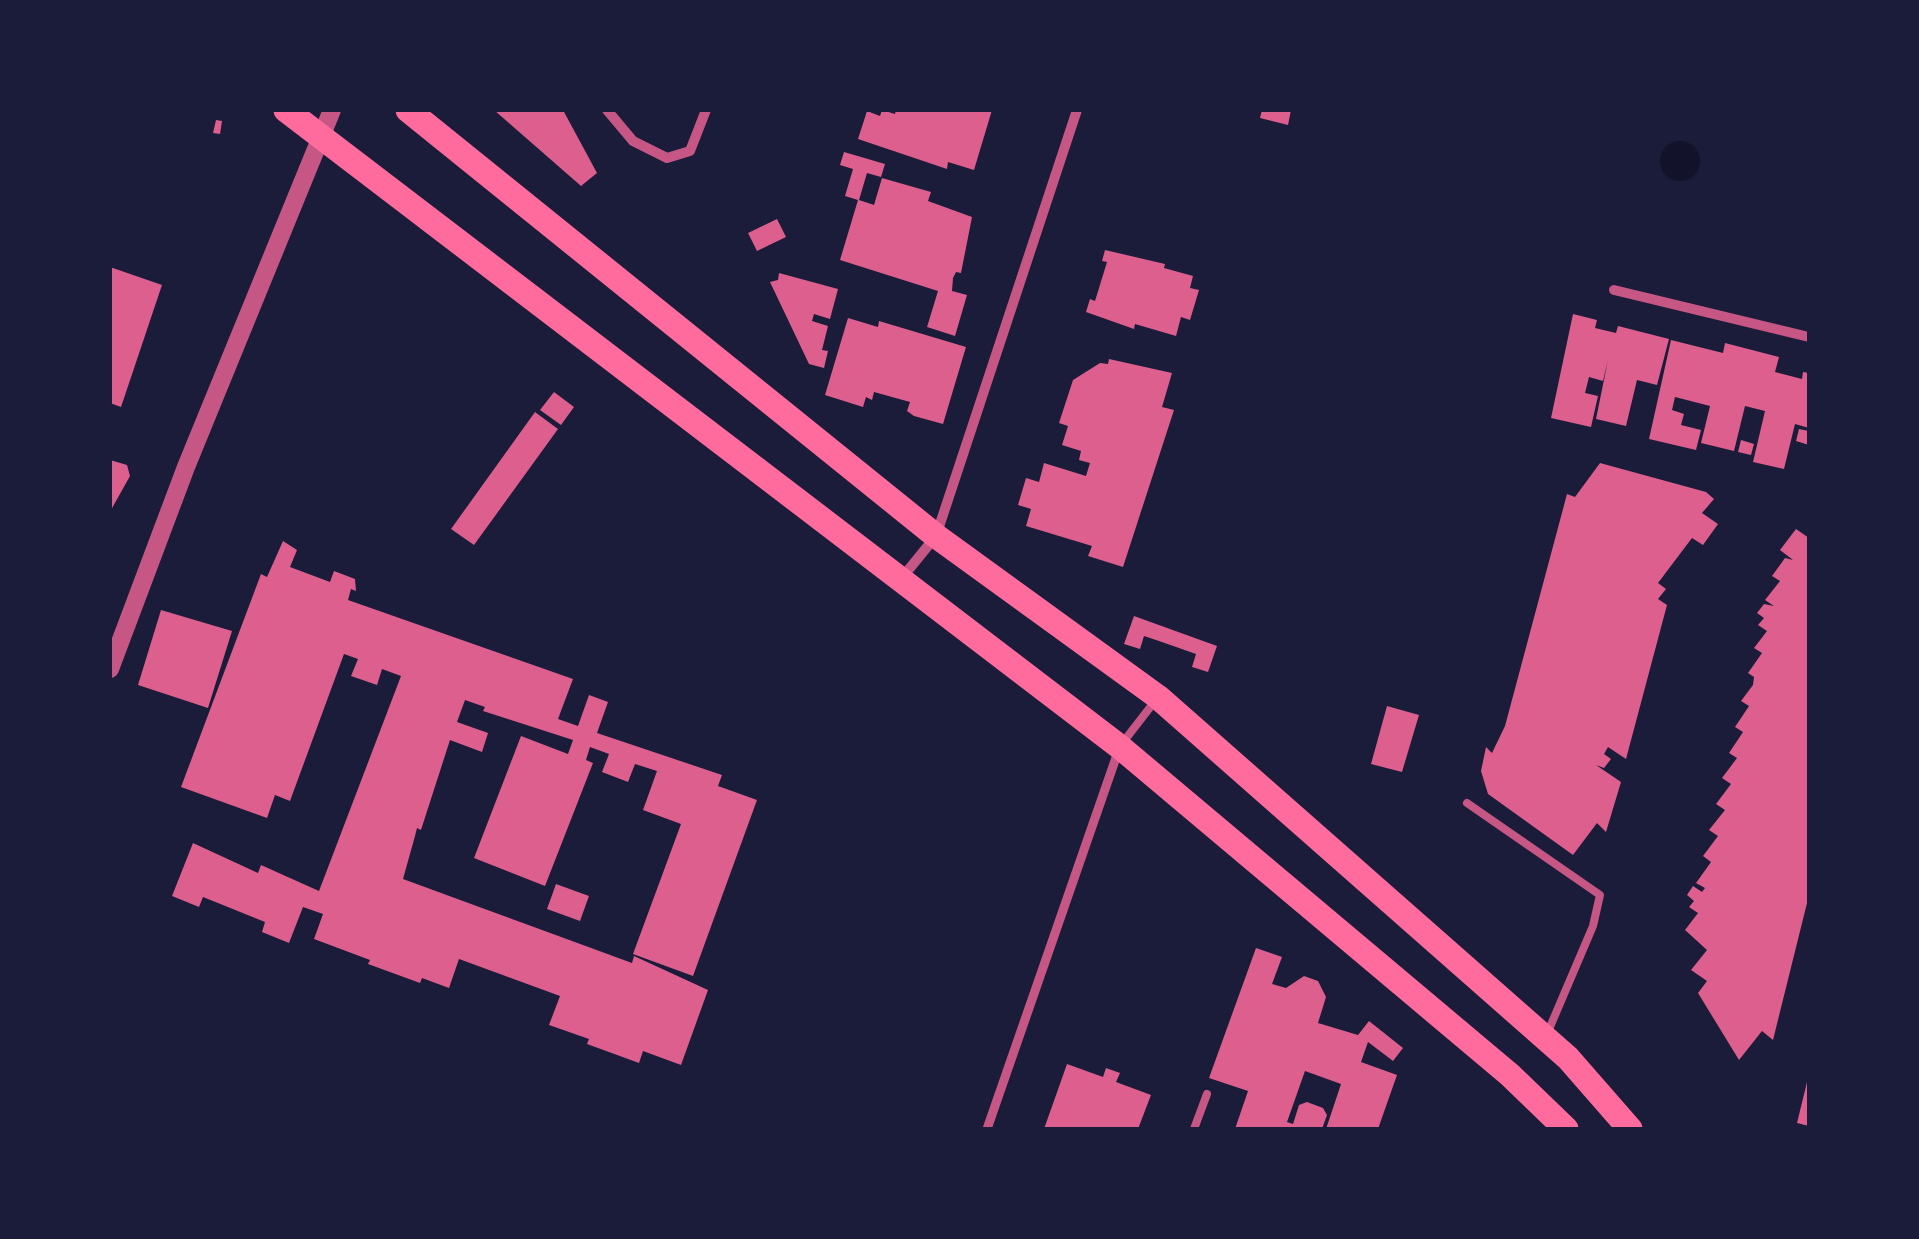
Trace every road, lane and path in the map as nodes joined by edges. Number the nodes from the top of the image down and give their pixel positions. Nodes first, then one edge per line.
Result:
1 (286, 110) edge
2 (332, 110) edge
3 (408, 110) edge
4 (607, 110) edge
5 (706, 110) edge
6 (1077, 110) edge
7 (322, 137) junction
8 (1614, 290) dead end
9 (1809, 337) edge
10 (936, 536) junction
11 (901, 579) junction
12 (110, 670) edge
13 (1158, 698) junction
14 (1120, 747) junction
15 (1467, 803) dead end
16 (1545, 1038) junction
17 (1207, 1094) dead end
18 (987, 1129) edge
19 (1194, 1129) edge
20 (1566, 1129) edge
21 (1630, 1129) edge

1 - 7 main road
2 - 7 street
3 - 10 main road
4 - 5 street
6 - 10 street
7 - 11 main road
7 - 12 street
8 - 9 street
10 - 11 street
10 - 13 main road
11 - 14 main road
13 - 14 lane
13 - 16 main road
14 - 18 street
14 - 20 main road
15 - 16 lane
16 - 21 main road
17 - 19 lane

